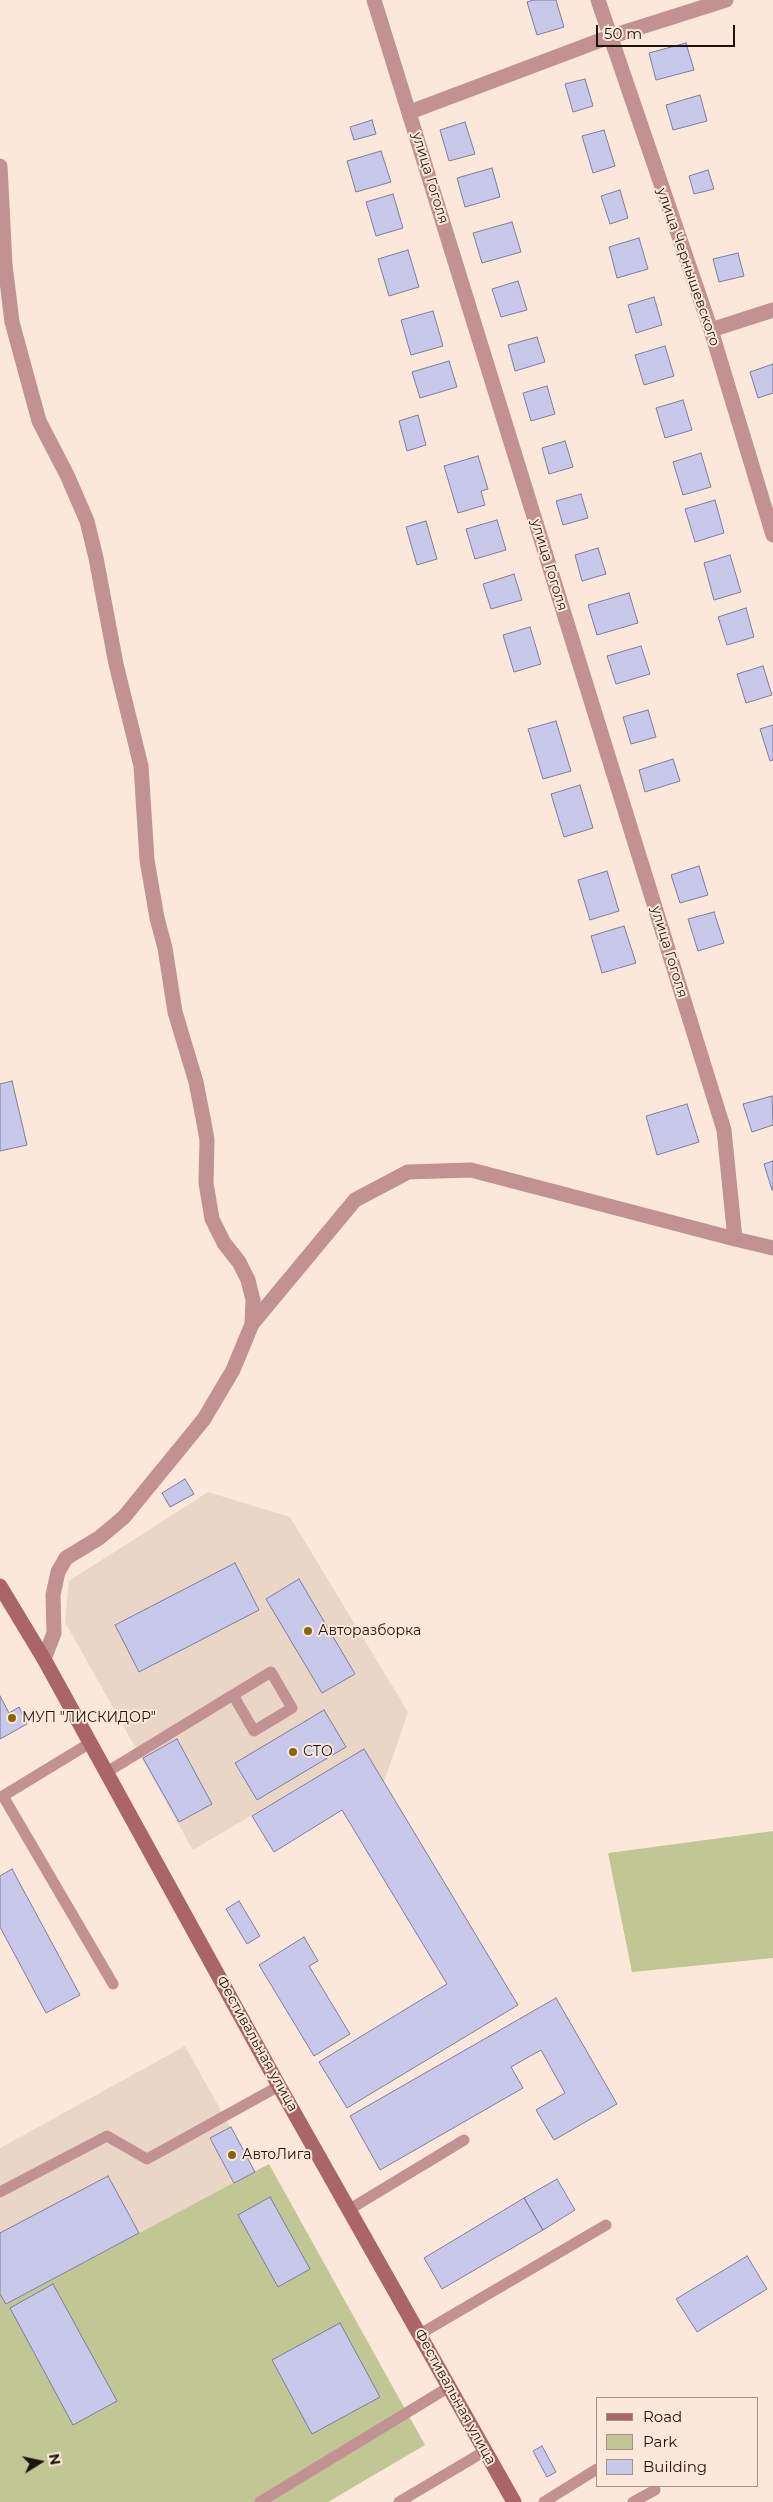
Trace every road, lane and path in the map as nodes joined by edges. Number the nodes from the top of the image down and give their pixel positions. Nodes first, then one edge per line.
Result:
1 (374, 0) edge
2 (598, 0) edge
3 (726, 0) edge
4 (608, 37) junction
5 (410, 112) junction
6 (0, 166) edge
7 (773, 310) edge
8 (711, 330) junction
9 (773, 535) edge
10 (735, 1239) junction
11 (773, 1248) edge
12 (252, 1324) junction
13 (0, 1586) edge
14 (44, 1660) junction
15 (232, 1695) junction
16 (90, 1742) junction
17 (106, 1772) junction
18 (1, 1795) edge
19 (113, 1984) dead end
20 (279, 2086) junction
21 (464, 2140) dead end
22 (0, 2192) edge
23 (350, 2209) junction
24 (606, 2225) dead end
25 (420, 2334) junction
26 (450, 2386) junction
27 (485, 2450) junction
28 (596, 2470) edge
29 (655, 2490) dead end
30 (260, 2502) edge
31 (400, 2502) edge
32 (514, 2502) edge
33 (544, 2502) edge
34 (634, 2502) edge

1 - 5 street, улица Гоголя
2 - 4 street, улица Чернышевского
3 - 4 street
4 - 5 street
4 - 8 street, улица Чернышевского
5 - 10 street, улица Гоголя
6 - 12 street
7 - 8 street
8 - 9 street, улица Чернышевского
10 - 11 street
10 - 12 street
12 - 14 street
13 - 14 main road, Фестивальная улица
14 - 16 main road, Фестивальная улица
15 - 15 lane
15 - 17 lane
16 - 17 main road, Фестивальная улица
16 - 18 lane
17 - 20 main road, Фестивальная улица
18 - 19 lane
20 - 22 lane
20 - 23 main road, Фестивальная улица
21 - 23 lane
23 - 25 main road, Фестивальная улица
24 - 25 lane
25 - 26 main road, Фестивальная улица
26 - 27 main road, Фестивальная улица
26 - 30 lane
27 - 31 lane
27 - 32 main road, Фестивальная улица
28 - 33 lane
29 - 34 lane

